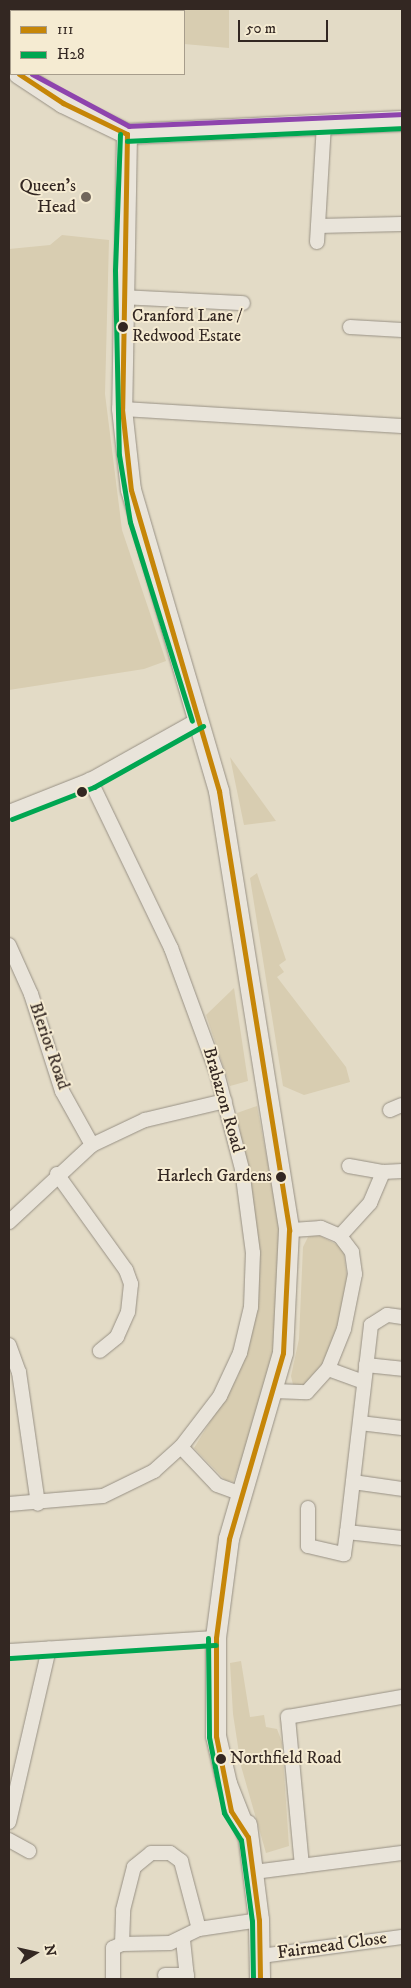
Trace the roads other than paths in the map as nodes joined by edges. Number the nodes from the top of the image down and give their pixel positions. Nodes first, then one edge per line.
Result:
1 (21, 75) edge
2 (402, 122) edge
3 (324, 123) junction
4 (126, 134) junction
5 (402, 224) edge
6 (318, 226) junction
7 (317, 242) dead end
8 (123, 297) junction
9 (243, 303) dead end
10 (350, 327) dead end
11 (402, 330) edge
12 (122, 409) junction
13 (402, 426) edge
14 (199, 719) junction
15 (90, 780) junction
16 (9, 812) edge
17 (9, 945) edge
18 (12, 961) edge
19 (225, 1101) junction
20 (92, 1145) junction
21 (349, 1166) dead end
22 (402, 1171) edge
23 (383, 1172) junction
24 (57, 1174) junction
25 (9, 1222) edge
26 (289, 1230) junction
27 (340, 1236) junction
28 (402, 1317) edge
29 (9, 1345) edge
30 (100, 1351) dead end
31 (366, 1365) junction
32 (328, 1369) junction
33 (402, 1369) edge
34 (364, 1382) junction
35 (274, 1391) junction
36 (360, 1423) junction
37 (402, 1428) edge
38 (182, 1447) junction
39 (352, 1482) junction
40 (402, 1489) edge
41 (242, 1494) junction
42 (9, 1504) edge
43 (38, 1504) junction
44 (308, 1508) dead end
45 (347, 1532) junction
46 (402, 1538) edge
47 (216, 1638) junction
48 (49, 1649) junction
49 (9, 1650) edge
50 (402, 1697) edge
51 (9, 1822) edge
52 (9, 1840) edge
53 (29, 1851) dead end
54 (402, 1853) edge
55 (302, 1866) junction
56 (254, 1872) junction
57 (259, 1920) junction
58 (199, 1929) junction
59 (402, 1937) edge
60 (184, 1940) junction
61 (122, 1944) junction
62 (261, 1956) junction
63 (165, 1975) dead end
64 (186, 1977) edge
65 (113, 1979) edge
66 (260, 1979) edge

1 - 4 street
2 - 3 street
3 - 4 street
3 - 6 street
4 - 8 street
5 - 6 street
6 - 7 street
8 - 9 street
8 - 12 street
10 - 11 street
12 - 13 street
12 - 14 street
14 - 15 street
14 - 26 street
15 - 16 street
15 - 19 street, Brabazon Road
17 - 18 street, Bleriot Road
18 - 20 street, Bleriot Road
19 - 20 street
19 - 38 street, Brabazon Road
20 - 24 street
21 - 23 street
22 - 23 street
23 - 27 street
24 - 25 street
24 - 30 street
26 - 27 street
26 - 35 street
27 - 32 street
28 - 31 street
29 - 43 street
31 - 33 street
31 - 34 street
32 - 34 street
32 - 35 street
34 - 36 street
35 - 41 street
36 - 37 street
36 - 39 street
38 - 41 street
38 - 43 street, Brabazon Road
39 - 40 street
39 - 45 street
41 - 47 street
42 - 43 street, Brabazon Road
44 - 45 street
45 - 46 street
47 - 48 street
47 - 56 street
48 - 49 street
48 - 51 street
50 - 55 street
52 - 53 street
54 - 55 street
55 - 56 street
56 - 57 street
57 - 58 street
57 - 62 street
58 - 60 street
58 - 61 street
59 - 62 street, Fairmead Close
60 - 61 street
60 - 64 street
61 - 65 street
62 - 66 street
63 - 64 street

